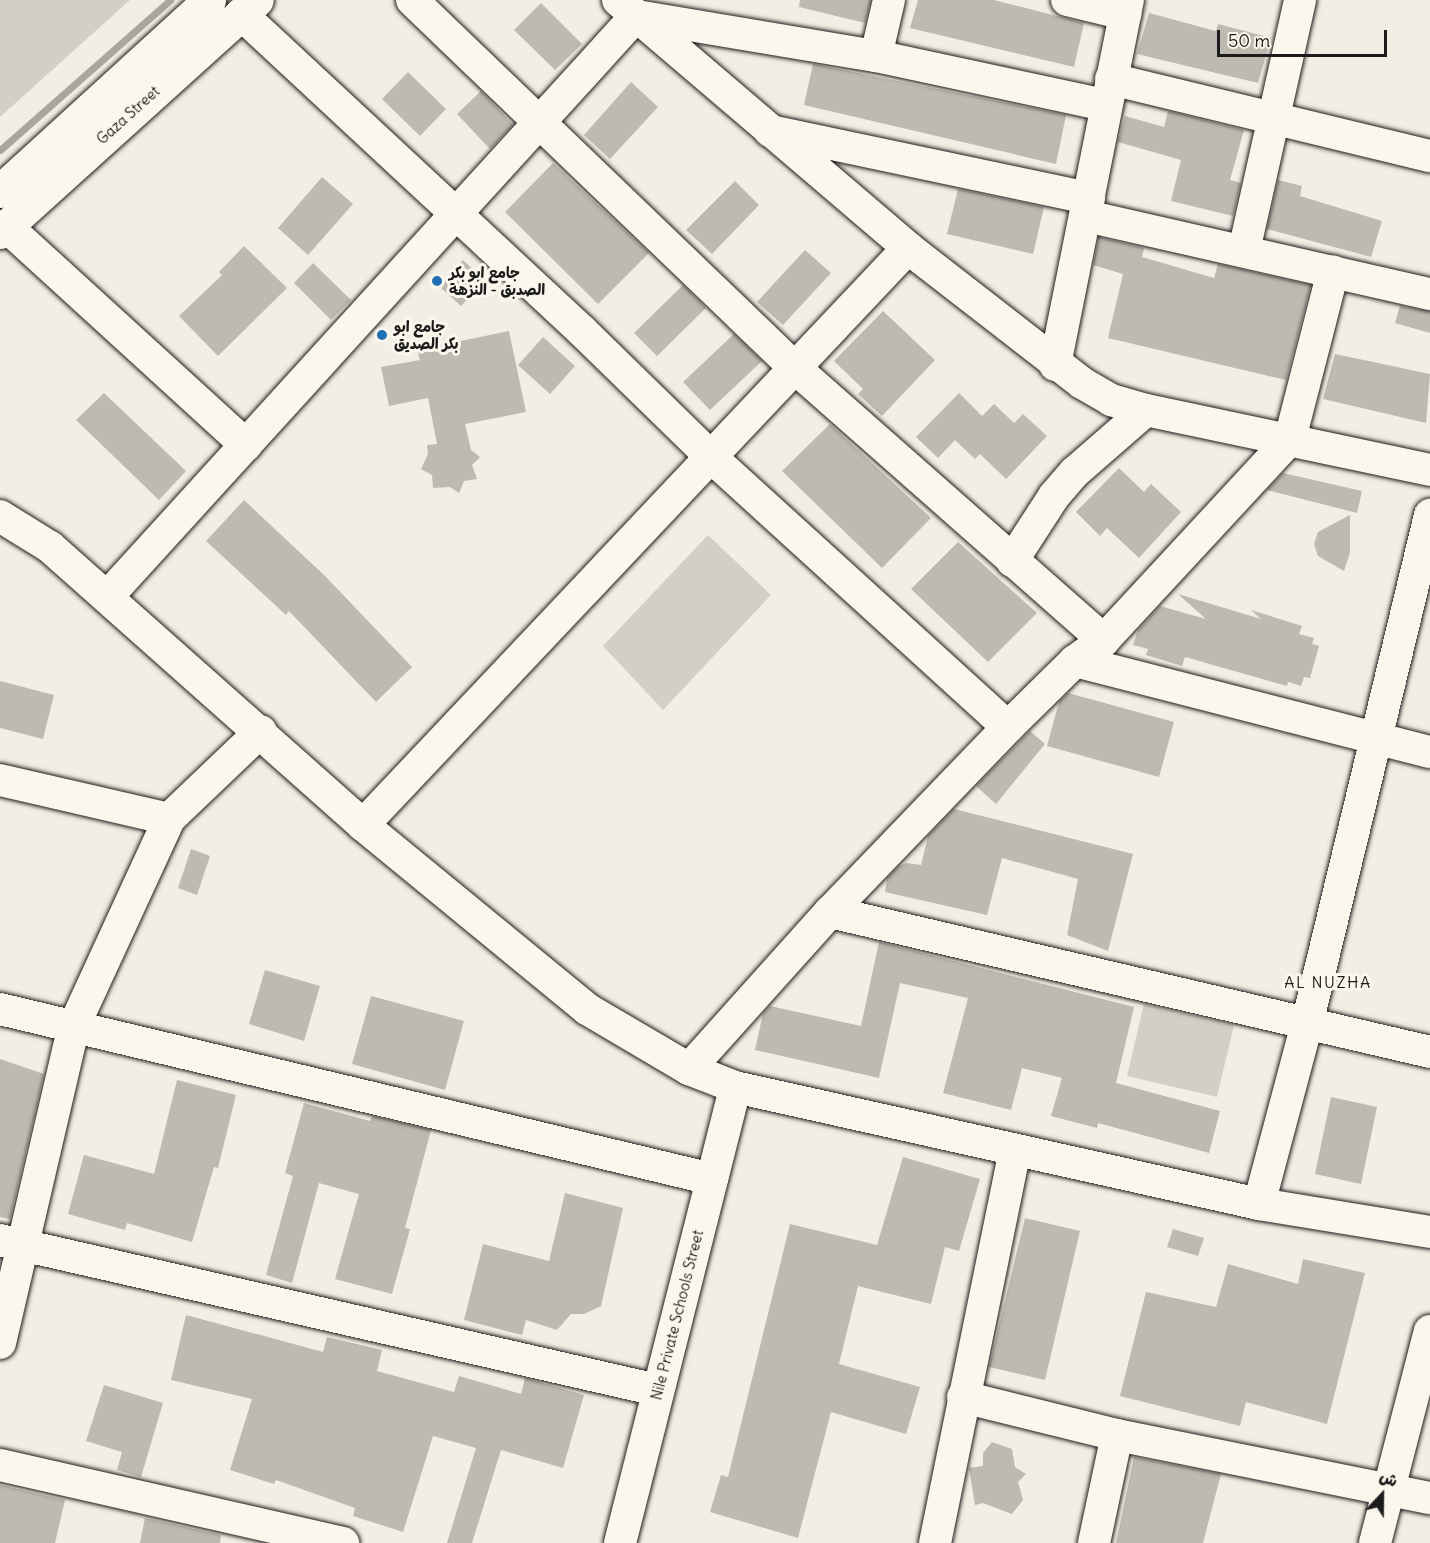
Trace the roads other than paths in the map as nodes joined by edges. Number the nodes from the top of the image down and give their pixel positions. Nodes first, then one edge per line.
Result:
1 (209, 0) edge
2 (412, 0) edge
3 (889, 0) edge
4 (1067, 0) edge
5 (1300, 0) edge
6 (249, 7) edge
7 (1126, 7) edge
8 (627, 8) edge
9 (876, 56) junction
10 (1108, 92) junction
11 (1274, 119) junction
12 (540, 123) junction
13 (768, 130) junction
14 (1430, 156) edge
15 (0, 192) edge
16 (1088, 207) junction
17 (456, 214) junction
18 (3, 229) edge
19 (908, 248) junction
20 (1244, 251) junction
21 (1333, 271) junction
22 (1430, 294) edge
23 (1055, 365) junction
24 (795, 368) junction
25 (1146, 410) junction
26 (1290, 439) junction
27 (246, 444) junction
28 (711, 458) junction
29 (1430, 470) edge
30 (1430, 515) edge
31 (0, 516) edge
32 (1012, 561) junction
33 (107, 597) junction
34 (1104, 640) junction
35 (1076, 661) junction
36 (1008, 727) junction
37 (261, 731) junction
38 (1375, 740) junction
39 (1430, 752) edge
40 (0, 780) edge
41 (169, 819) junction
42 (363, 825) junction
43 (831, 912) junction
44 (0, 1009) edge
45 (1307, 1024) junction
46 (74, 1026) junction
47 (1430, 1052) edge
48 (689, 1068) junction
49 (735, 1087) junction
50 (1015, 1150) junction
51 (712, 1179) junction
52 (1259, 1204) junction
53 (1430, 1232) edge
54 (12, 1243) edge
55 (1430, 1331) edge
56 (0, 1343) edge
57 (657, 1390) junction
58 (963, 1397) junction
59 (1117, 1435) junction
60 (0, 1465) edge
61 (1388, 1490) junction
62 (1430, 1498) edge
63 (343, 1543) edge
64 (620, 1543) edge
65 (935, 1543) edge
66 (1094, 1543) edge
67 (1375, 1543) edge

1 - 15 main road, Gaza Street
2 - 12 street
3 - 9 street
4 - 7 street
5 - 11 street
6 - 17 street
6 - 18 main road, Gaza Street
7 - 10 street
8 - 9 street
8 - 12 street
8 - 13 street
9 - 10 street
10 - 11 street
10 - 16 street
11 - 14 street
11 - 20 street
12 - 17 street
12 - 24 street
13 - 16 street
13 - 19 street
16 - 20 street
16 - 23 street
17 - 27 street
17 - 28 street
18 - 27 street
19 - 23 street
19 - 24 street
20 - 21 street
21 - 22 street
21 - 26 street
23 - 25 street
24 - 28 street
24 - 32 street
25 - 26 street
25 - 32 street
26 - 29 street
26 - 34 street
27 - 33 street
28 - 36 street
28 - 42 street
30 - 38 street
31 - 33 street
32 - 34 street
33 - 37 street
34 - 35 street
35 - 36 street
35 - 38 street
36 - 43 street
37 - 41 street
37 - 42 street
38 - 39 street
38 - 45 street
40 - 41 street
41 - 46 street
42 - 48 street
43 - 45 street
43 - 48 street
44 - 46 street
45 - 47 street
45 - 52 street
46 - 51 street
46 - 54 street
48 - 49 street
49 - 50 street
49 - 51 street, Nile Private Schools Street
50 - 52 street
50 - 58 street
51 - 57 street, Nile Private Schools Street
52 - 53 street
54 - 56 street
54 - 57 street
55 - 61 street
57 - 64 street, Nile Private Schools Street
58 - 59 street
58 - 65 street
59 - 61 street
59 - 66 street
60 - 63 street
61 - 62 street
61 - 67 street

